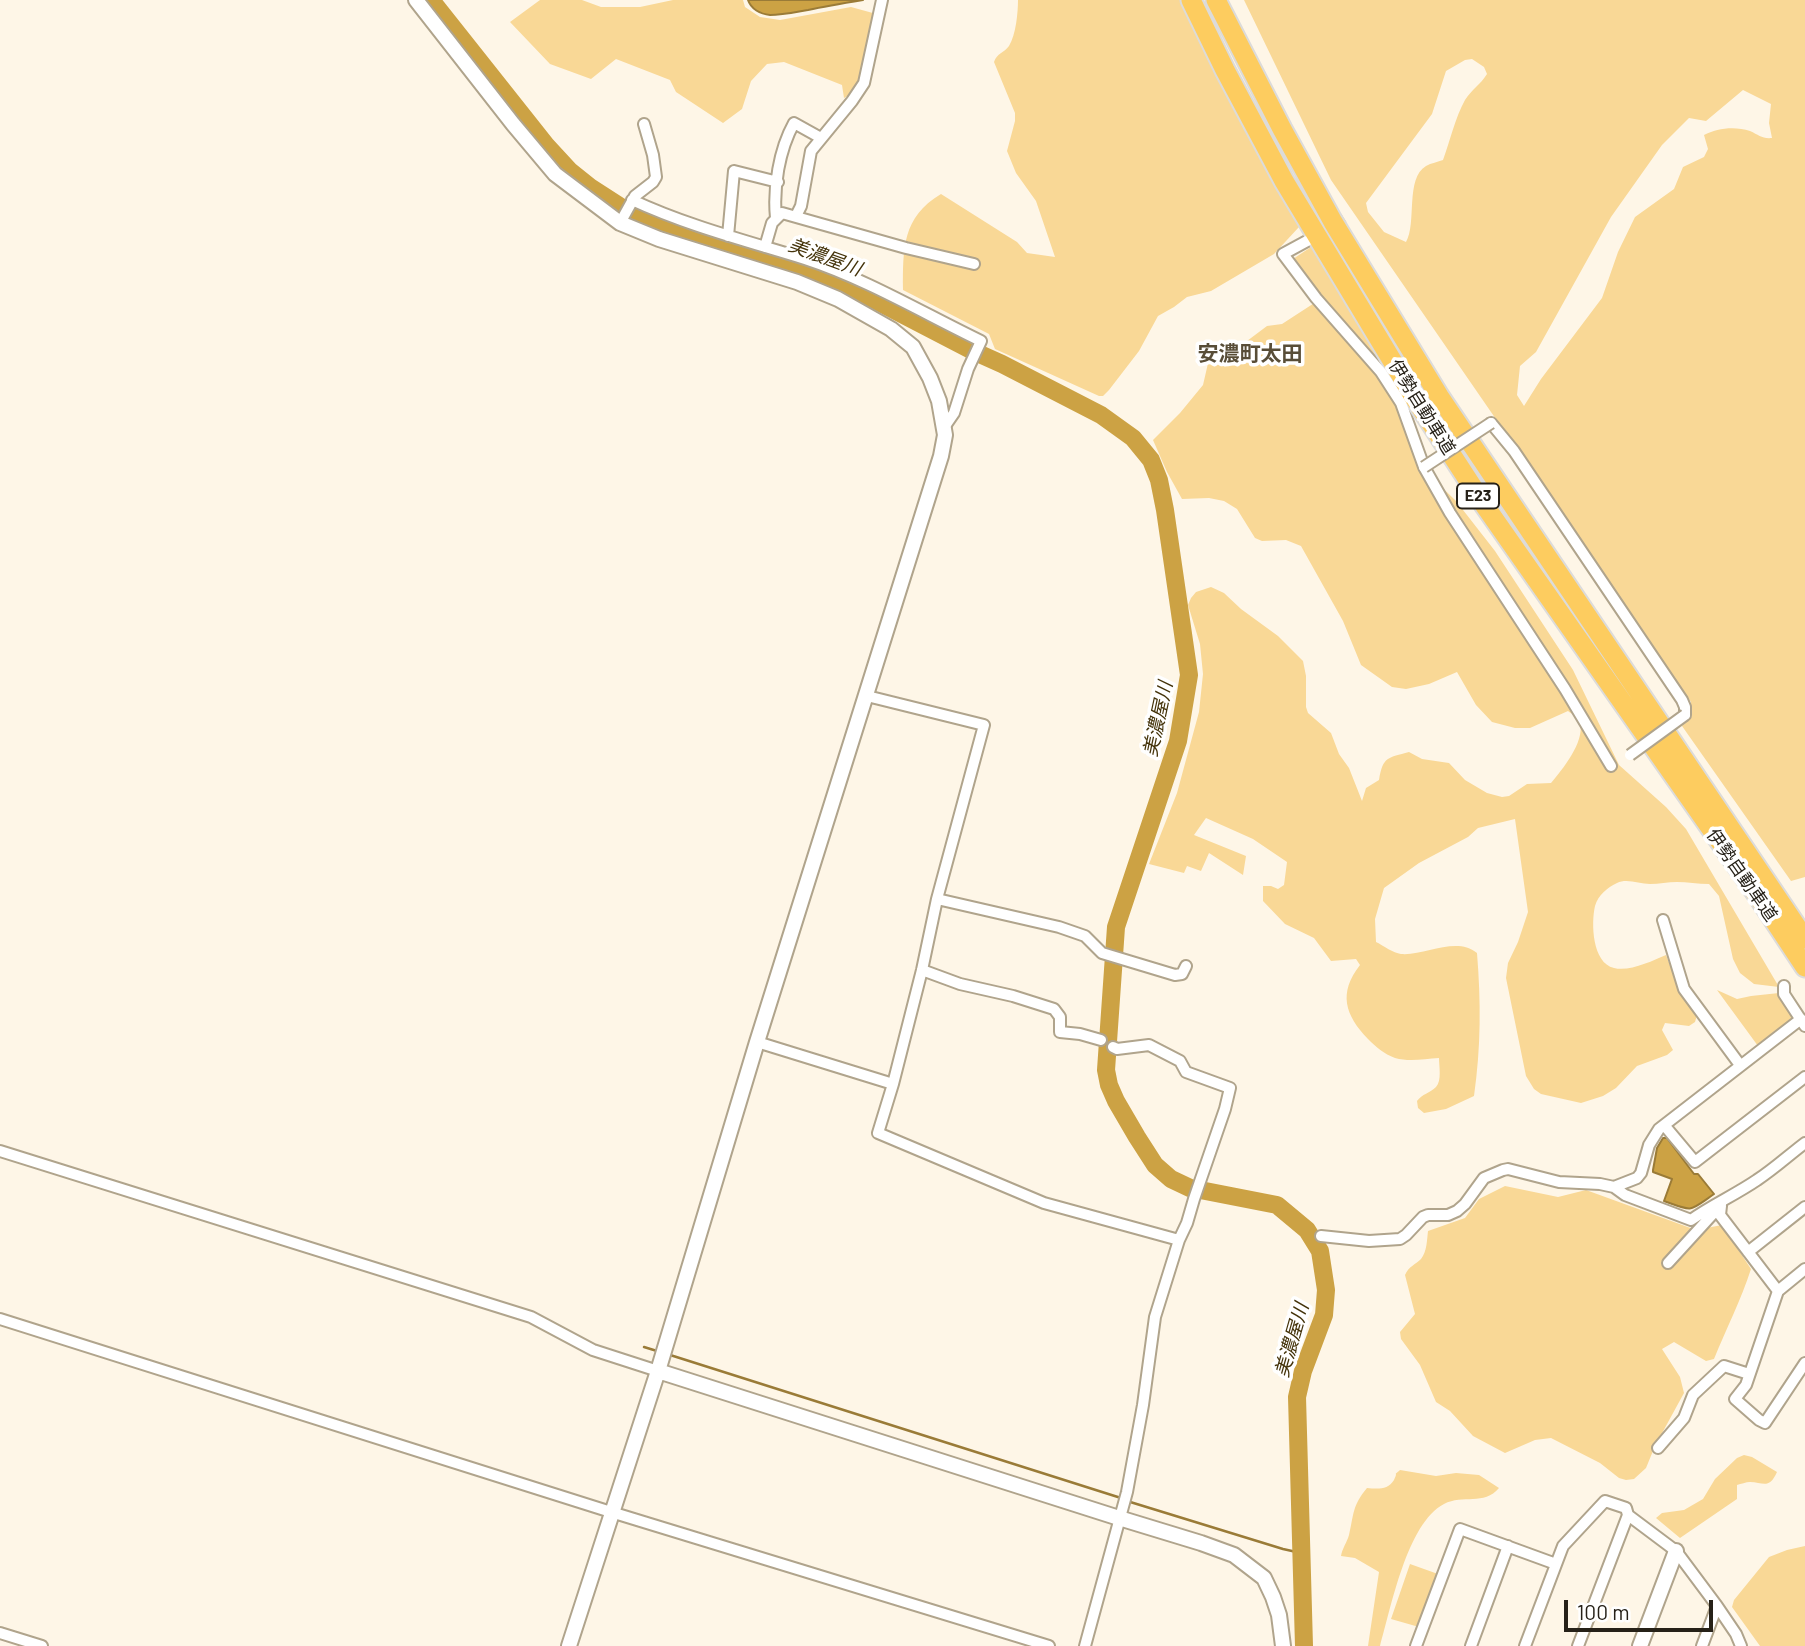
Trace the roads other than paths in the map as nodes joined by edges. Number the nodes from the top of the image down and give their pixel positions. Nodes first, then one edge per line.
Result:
1 (416, 0) edge
2 (882, 0) edge
3 (1191, 0) edge
4 (1216, 0) edge
5 (643, 124) dead end
6 (821, 138) junction
7 (778, 182) junction
8 (631, 201) junction
9 (796, 216) junction
10 (776, 218) junction
11 (621, 221) junction
12 (729, 236) junction
13 (1307, 241) tunnel mouth
14 (765, 247) junction
15 (974, 264) dead end
16 (945, 426) junction
17 (1424, 467) junction
18 (867, 696) junction
19 (1630, 755) dead end
20 (1611, 766) dead end
21 (937, 899) junction
22 (1663, 920) dead end
23 (1805, 939) edge
24 (1186, 966) dead end
25 (1805, 967) edge
26 (922, 970) junction
27 (1784, 986) dead end
28 (1803, 1023) edge
29 (1101, 1040) dead end
30 (757, 1042) junction
31 (1113, 1047) dead end
32 (1741, 1065) junction
33 (1805, 1077) edge
34 (893, 1084) junction
35 (1664, 1125) junction
36 (1805, 1143) edge
37 (0, 1151) edge
38 (1614, 1188) junction
39 (1723, 1203) junction
40 (1805, 1207) edge
41 (1321, 1236) dead end
42 (1179, 1240) junction
43 (1748, 1252) junction
44 (1668, 1263) dead end
45 (1805, 1269) edge
46 (1778, 1291) junction
47 (0, 1319) edge
48 (1805, 1363) edge
49 (658, 1371) junction
50 (1749, 1374) junction
51 (1658, 1448) dead end
52 (611, 1512) junction
53 (1628, 1516) junction
54 (1119, 1518) junction
55 (1508, 1546) junction
56 (1676, 1552) junction
57 (1556, 1564) junction
58 (1717, 1606) junction
59 (0, 1633) edge
60 (37, 1645) edge
61 (569, 1646) edge
62 (1049, 1646) edge
63 (1085, 1646) edge
64 (1283, 1646) edge
65 (1416, 1646) edge
66 (1471, 1646) edge
67 (1525, 1646) edge
68 (1578, 1646) edge
69 (1640, 1646) edge
70 (1702, 1646) edge
71 (1741, 1646) edge

1 - 11 street
2 - 6 street
3 - 25 highway, 伊勢自動車道 / E23
4 - 23 highway, 伊勢自動車道 / E23
5 - 8 street
6 - 7 street
6 - 9 street
7 - 10 street
7 - 12 street
8 - 11 street
8 - 12 street
9 - 10 street
9 - 15 street
10 - 14 street
11 - 16 street
12 - 14 street
13 - 17 street
14 - 16 street
16 - 18 street
17 - 19 street, bridge
17 - 20 street
18 - 21 street
18 - 30 street
21 - 24 street
21 - 26 street
22 - 32 street
26 - 29 street
26 - 34 street
27 - 28 street
28 - 32 street
30 - 34 street
30 - 49 street
31 - 42 street
32 - 35 street
33 - 35 street
34 - 42 street
35 - 38 street
36 - 39 street
37 - 49 street
38 - 39 street
38 - 41 street
39 - 43 street
39 - 44 street
40 - 43 street
42 - 54 street
43 - 46 street
45 - 46 street
46 - 50 street
47 - 52 street
48 - 50 street
49 - 52 street
49 - 54 street
50 - 51 street
52 - 61 street
52 - 62 street
53 - 56 street
53 - 57 street
53 - 68 street
54 - 63 street
54 - 64 street
55 - 57 street
55 - 65 street
55 - 66 street
56 - 58 street
56 - 69 street
57 - 67 street
58 - 70 street
58 - 71 street
59 - 60 street

